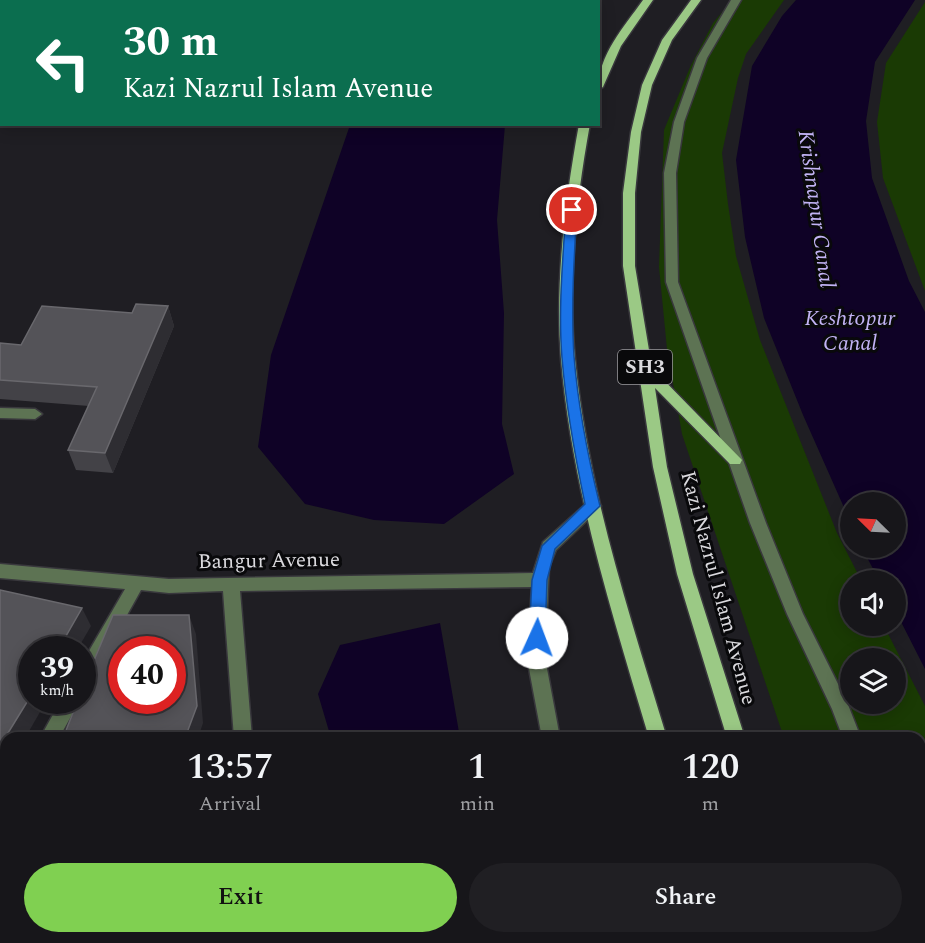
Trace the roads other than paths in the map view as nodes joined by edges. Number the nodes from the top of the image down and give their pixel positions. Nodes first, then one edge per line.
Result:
1 (648, 0) edge
2 (696, 0) edge
3 (736, 0) edge
4 (600, 82) edge
5 (585, 126) edge
6 (645, 370) junction
7 (0, 413) edge
8 (35, 414) dead end
9 (735, 460) junction
10 (593, 506) junction
11 (0, 571) edge
12 (539, 580) junction
13 (137, 583) junction
14 (231, 585) junction
15 (96, 655) edge
16 (63, 714) edge
17 (52, 732) edge
18 (243, 732) edge
19 (550, 732) edge
20 (656, 732) edge
21 (734, 732) edge
22 (850, 732) edge

1 - 4 main road
2 - 6 main road, Kazi Nazrul Islam Avenue / SH3
3 - 9 street
5 - 10 main road
6 - 9 main road
6 - 21 main road, Kazi Nazrul Islam Avenue / SH3
7 - 8 street
9 - 22 street
10 - 12 street
10 - 20 main road
11 - 13 street, Bangur Avenue
12 - 14 street, Bangur Avenue
12 - 19 street
13 - 14 street, Bangur Avenue
13 - 15 street
14 - 18 street
16 - 17 street

